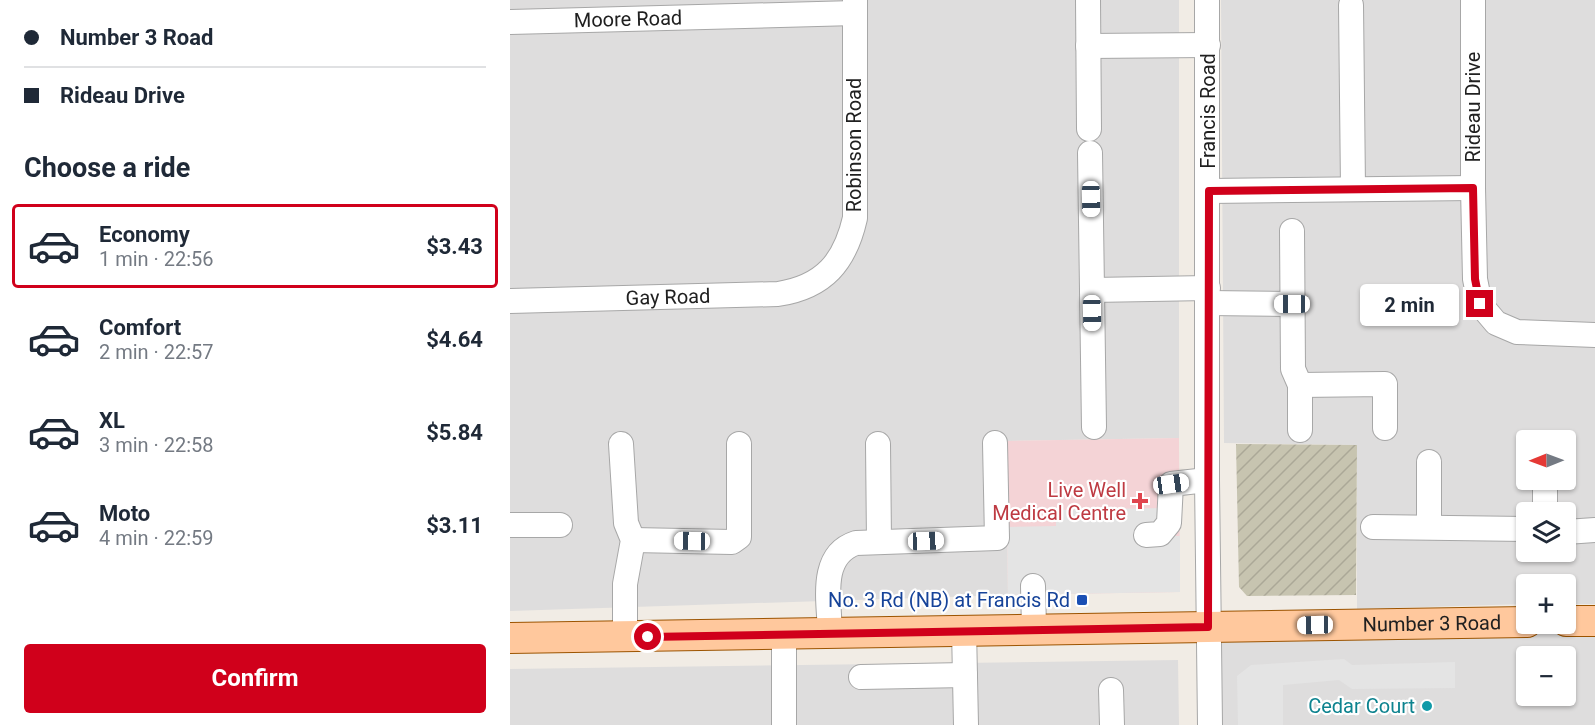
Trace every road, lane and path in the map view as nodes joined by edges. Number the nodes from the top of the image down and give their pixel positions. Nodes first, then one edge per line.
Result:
1 (1088, 0) edge
2 (1208, 0) edge
3 (1473, 0) edge
4 (1351, 5) dead end
5 (855, 6) edge
6 (510, 21) edge
7 (1208, 45) junction
8 (1088, 46) junction
9 (1089, 129) dead end
10 (1090, 153) dead end
11 (1473, 188) junction
12 (1353, 189) junction
13 (1209, 191) junction
14 (1292, 231) dead end
15 (820, 279) joint
16 (1092, 290) junction
17 (1208, 296) junction
18 (510, 301) edge
19 (1292, 304) junction
20 (1595, 335) edge
21 (1300, 385) junction
22 (1094, 427) dead end
23 (1385, 428) dead end
24 (1300, 430) dead end
25 (995, 443) dead end
26 (621, 444) dead end
27 (739, 444) dead end
28 (878, 444) dead end
29 (1429, 462) dead end
30 (1207, 480) junction
31 (510, 525) edge
32 (560, 525) dead end
33 (1373, 527) dead end
34 (1430, 527) junction
35 (1516, 529) edge
36 (1595, 530) edge
37 (1576, 531) edge
38 (1146, 535) dead end
39 (633, 540) junction
40 (879, 542) junction
41 (1033, 586) dead end
42 (1576, 621) edge
43 (1595, 621) edge
44 (1516, 622) edge
45 (1208, 627) junction
46 (1034, 628) junction
47 (964, 629) junction
48 (830, 632) junction
49 (784, 633) junction
50 (626, 637) junction
51 (510, 638) edge
52 (965, 675) junction
53 (861, 677) dead end
54 (1112, 690) dead end
55 (784, 725) edge
56 (966, 725) edge
57 (1112, 725) edge
58 (1210, 725) edge

1 - 8 street
2 - 7 street, Francis Road
3 - 11 street, Rideau Drive
4 - 12 street
5 - 6 street, Moore Road
5 - 15 street, Robinson Road
7 - 8 street
7 - 13 street, Francis Road
8 - 9 street
10 - 16 street
11 - 12 street
11 - 20 street, Rideau Drive
12 - 13 street
13 - 17 street, Francis Road
14 - 19 street
15 - 18 street, Gay Road
16 - 17 street
16 - 22 street
17 - 19 street
17 - 30 street, Francis Road
19 - 21 street
21 - 23 street
21 - 24 street
25 - 40 street
26 - 39 street
27 - 39 street
28 - 40 street
29 - 34 street
30 - 38 street
30 - 45 street, Francis Road
31 - 32 street
33 - 34 street
34 - 35 street
36 - 37 street
39 - 50 street
40 - 48 street
41 - 46 street
42 - 43 main road
44 - 45 main road, Number 3 Road
45 - 46 main road, Number 3 Road
45 - 58 street, Francis Road
46 - 47 main road, Number 3 Road
47 - 48 main road, Number 3 Road
47 - 52 street
48 - 49 main road, Number 3 Road
49 - 50 main road, Number 3 Road
49 - 55 street
50 - 51 main road, Number 3 Road
52 - 53 street
52 - 56 street
54 - 57 street

